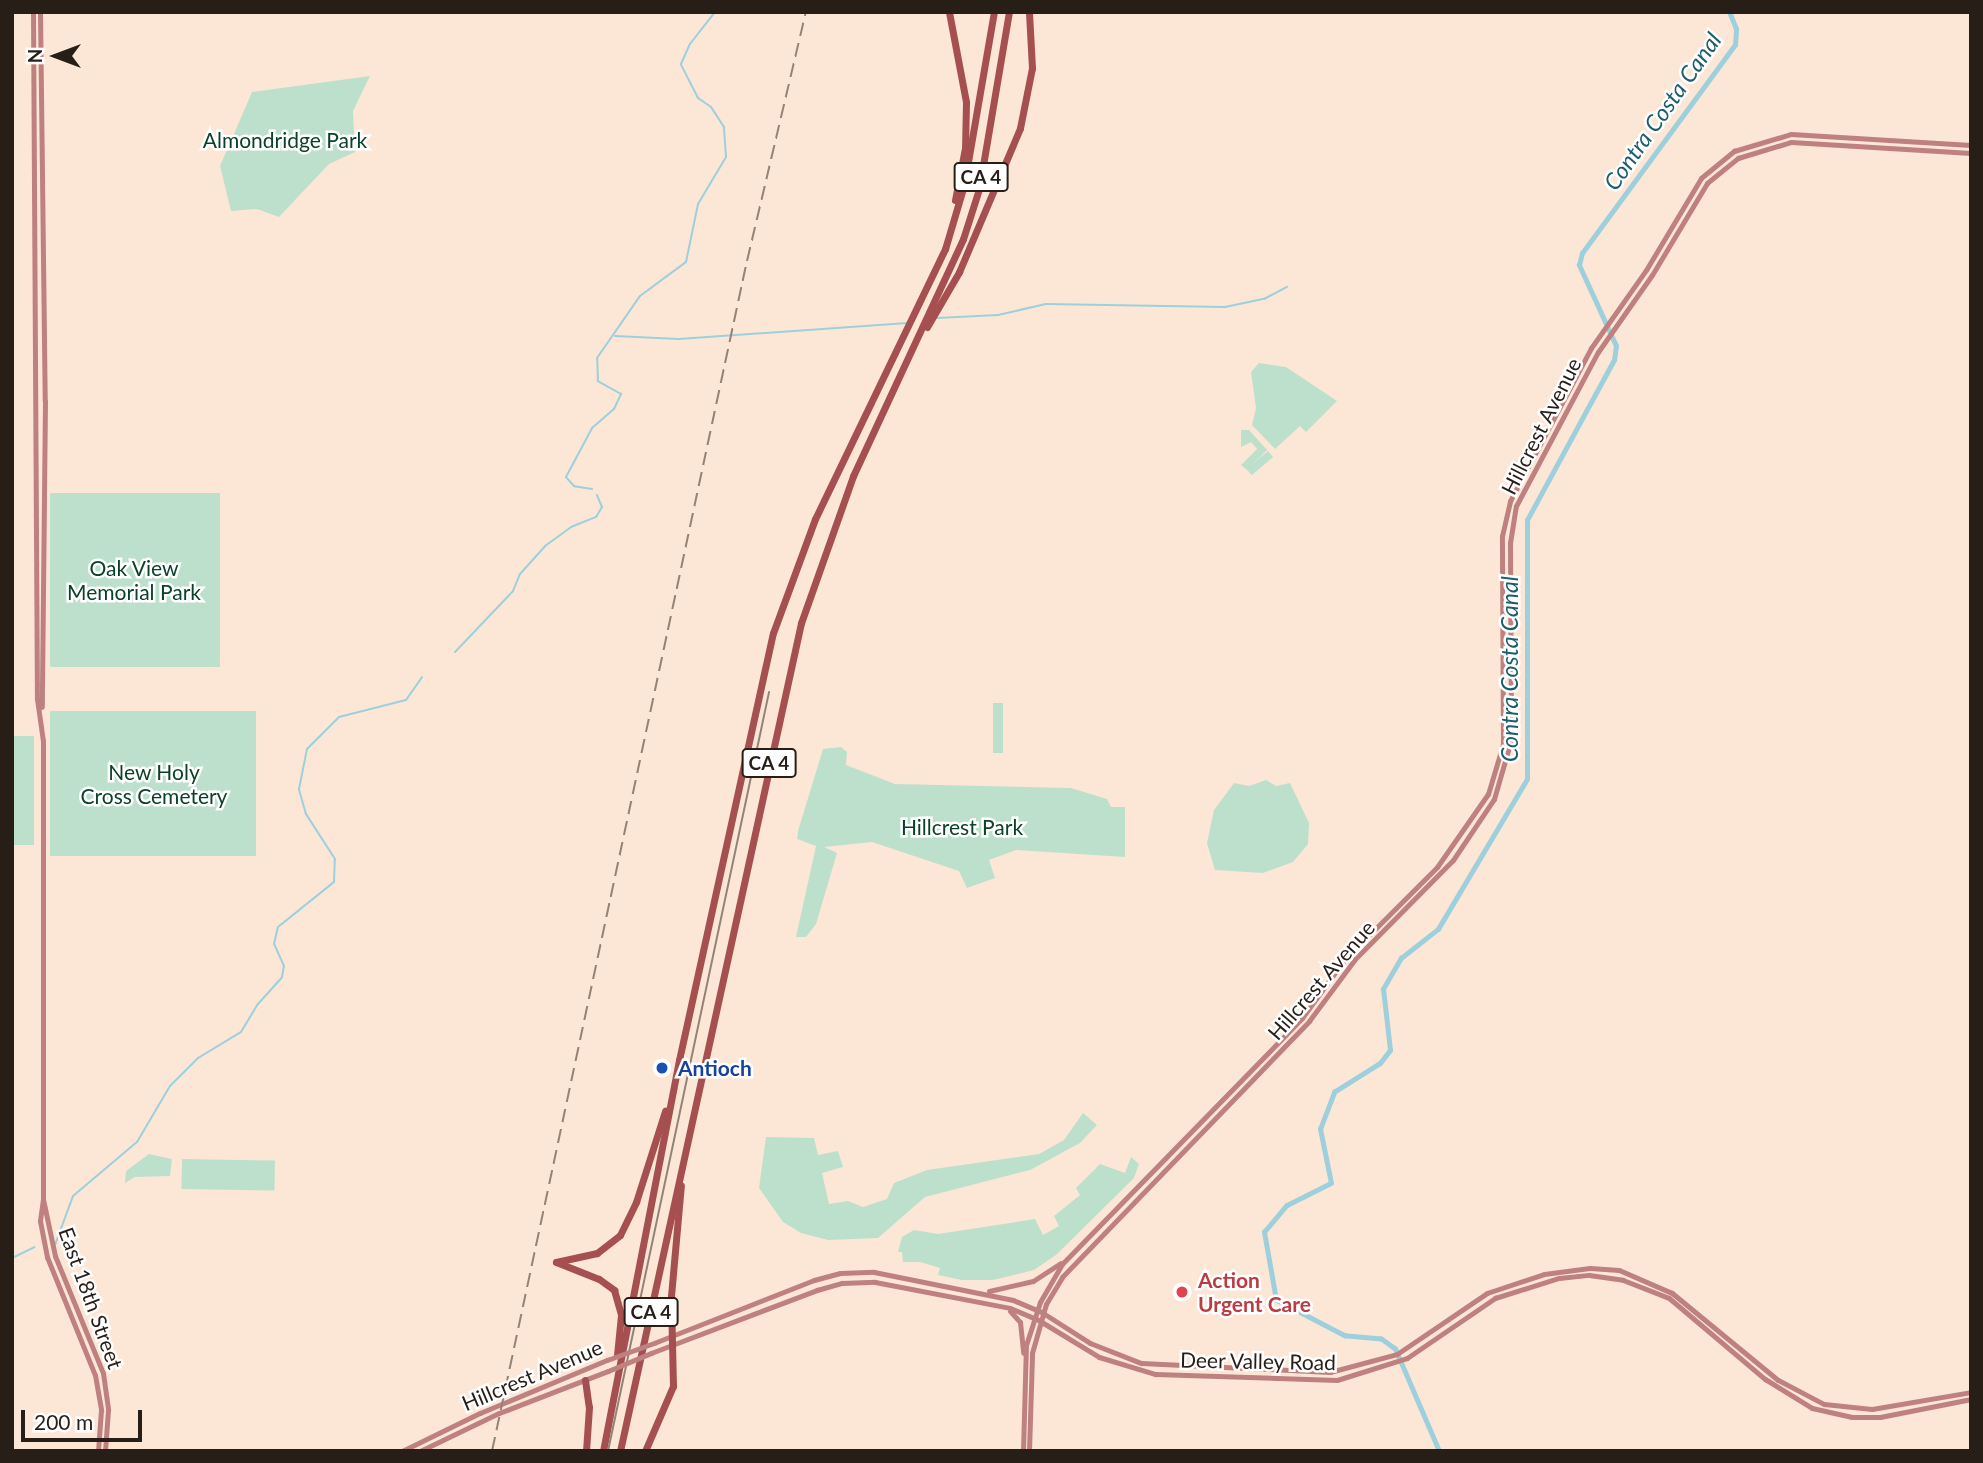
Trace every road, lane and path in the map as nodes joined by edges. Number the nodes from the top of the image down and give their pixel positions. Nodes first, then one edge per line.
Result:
1 (33, 12) edge
2 (40, 12) edge
3 (949, 12) edge
4 (994, 12) edge
5 (1009, 12) edge
6 (1029, 12) edge
7 (1971, 145) edge
8 (1971, 153) edge
9 (937, 269) junction
10 (922, 332) junction
11 (41, 710) junction
12 (1273, 1047) junction
13 (1260, 1072) junction
14 (674, 1084) junction
15 (681, 1173) junction
16 (43, 1199) junction
17 (1067, 1258) junction
18 (983, 1291) junction
19 (1003, 1306) junction
20 (1040, 1311) junction
21 (1037, 1319) junction
22 (674, 1334) junction
23 (674, 1346) junction
24 (1024, 1363) junction
25 (585, 1380) junction
26 (1971, 1392) edge
27 (1971, 1399) edge
28 (610, 1412) junction
29 (98, 1451) edge
30 (105, 1451) edge
31 (402, 1451) edge
32 (420, 1451) edge
33 (586, 1451) edge
34 (603, 1451) edge
35 (620, 1451) edge
36 (645, 1451) edge
37 (1026, 1451) edge

1 - 11 main road, East 18th Street
2 - 11 main road, East 18th Street
3 - 9 highway
4 - 9 highway, CA 4
5 - 10 highway, CA 4
6 - 10 highway
7 - 12 main road, Hillcrest Avenue
8 - 13 main road, Hillcrest Avenue
9 - 14 highway, CA 4
10 - 15 highway, CA 4
11 - 16 main road, East 18th Street
12 - 13 main road
12 - 17 main road, Hillcrest Avenue
13 - 20 main road, Hillcrest Avenue
14 - 28 highway, CA 4
14 - 28 highway
15 - 22 highway
15 - 35 highway, CA 4
16 - 29 main road, East 18th Street
16 - 30 main road, East 18th Street
17 - 18 main road
17 - 20 main road, Hillcrest Avenue
18 - 20 main road, Hillcrest Avenue
18 - 22 main road, Hillcrest Avenue
19 - 21 main road, Hillcrest Avenue
19 - 23 main road, Hillcrest Avenue
19 - 24 main road
20 - 21 main road, Hillcrest Avenue
20 - 26 main road, Deer Valley Road
21 - 24 main road
21 - 27 main road, Deer Valley Road
21 - 37 main road
22 - 23 highway
22 - 31 main road, Hillcrest Avenue, bridge
23 - 25 main road, Hillcrest Avenue, bridge
23 - 36 highway
24 - 37 main road
25 - 32 main road, Hillcrest Avenue
25 - 33 highway
28 - 34 highway, CA 4

